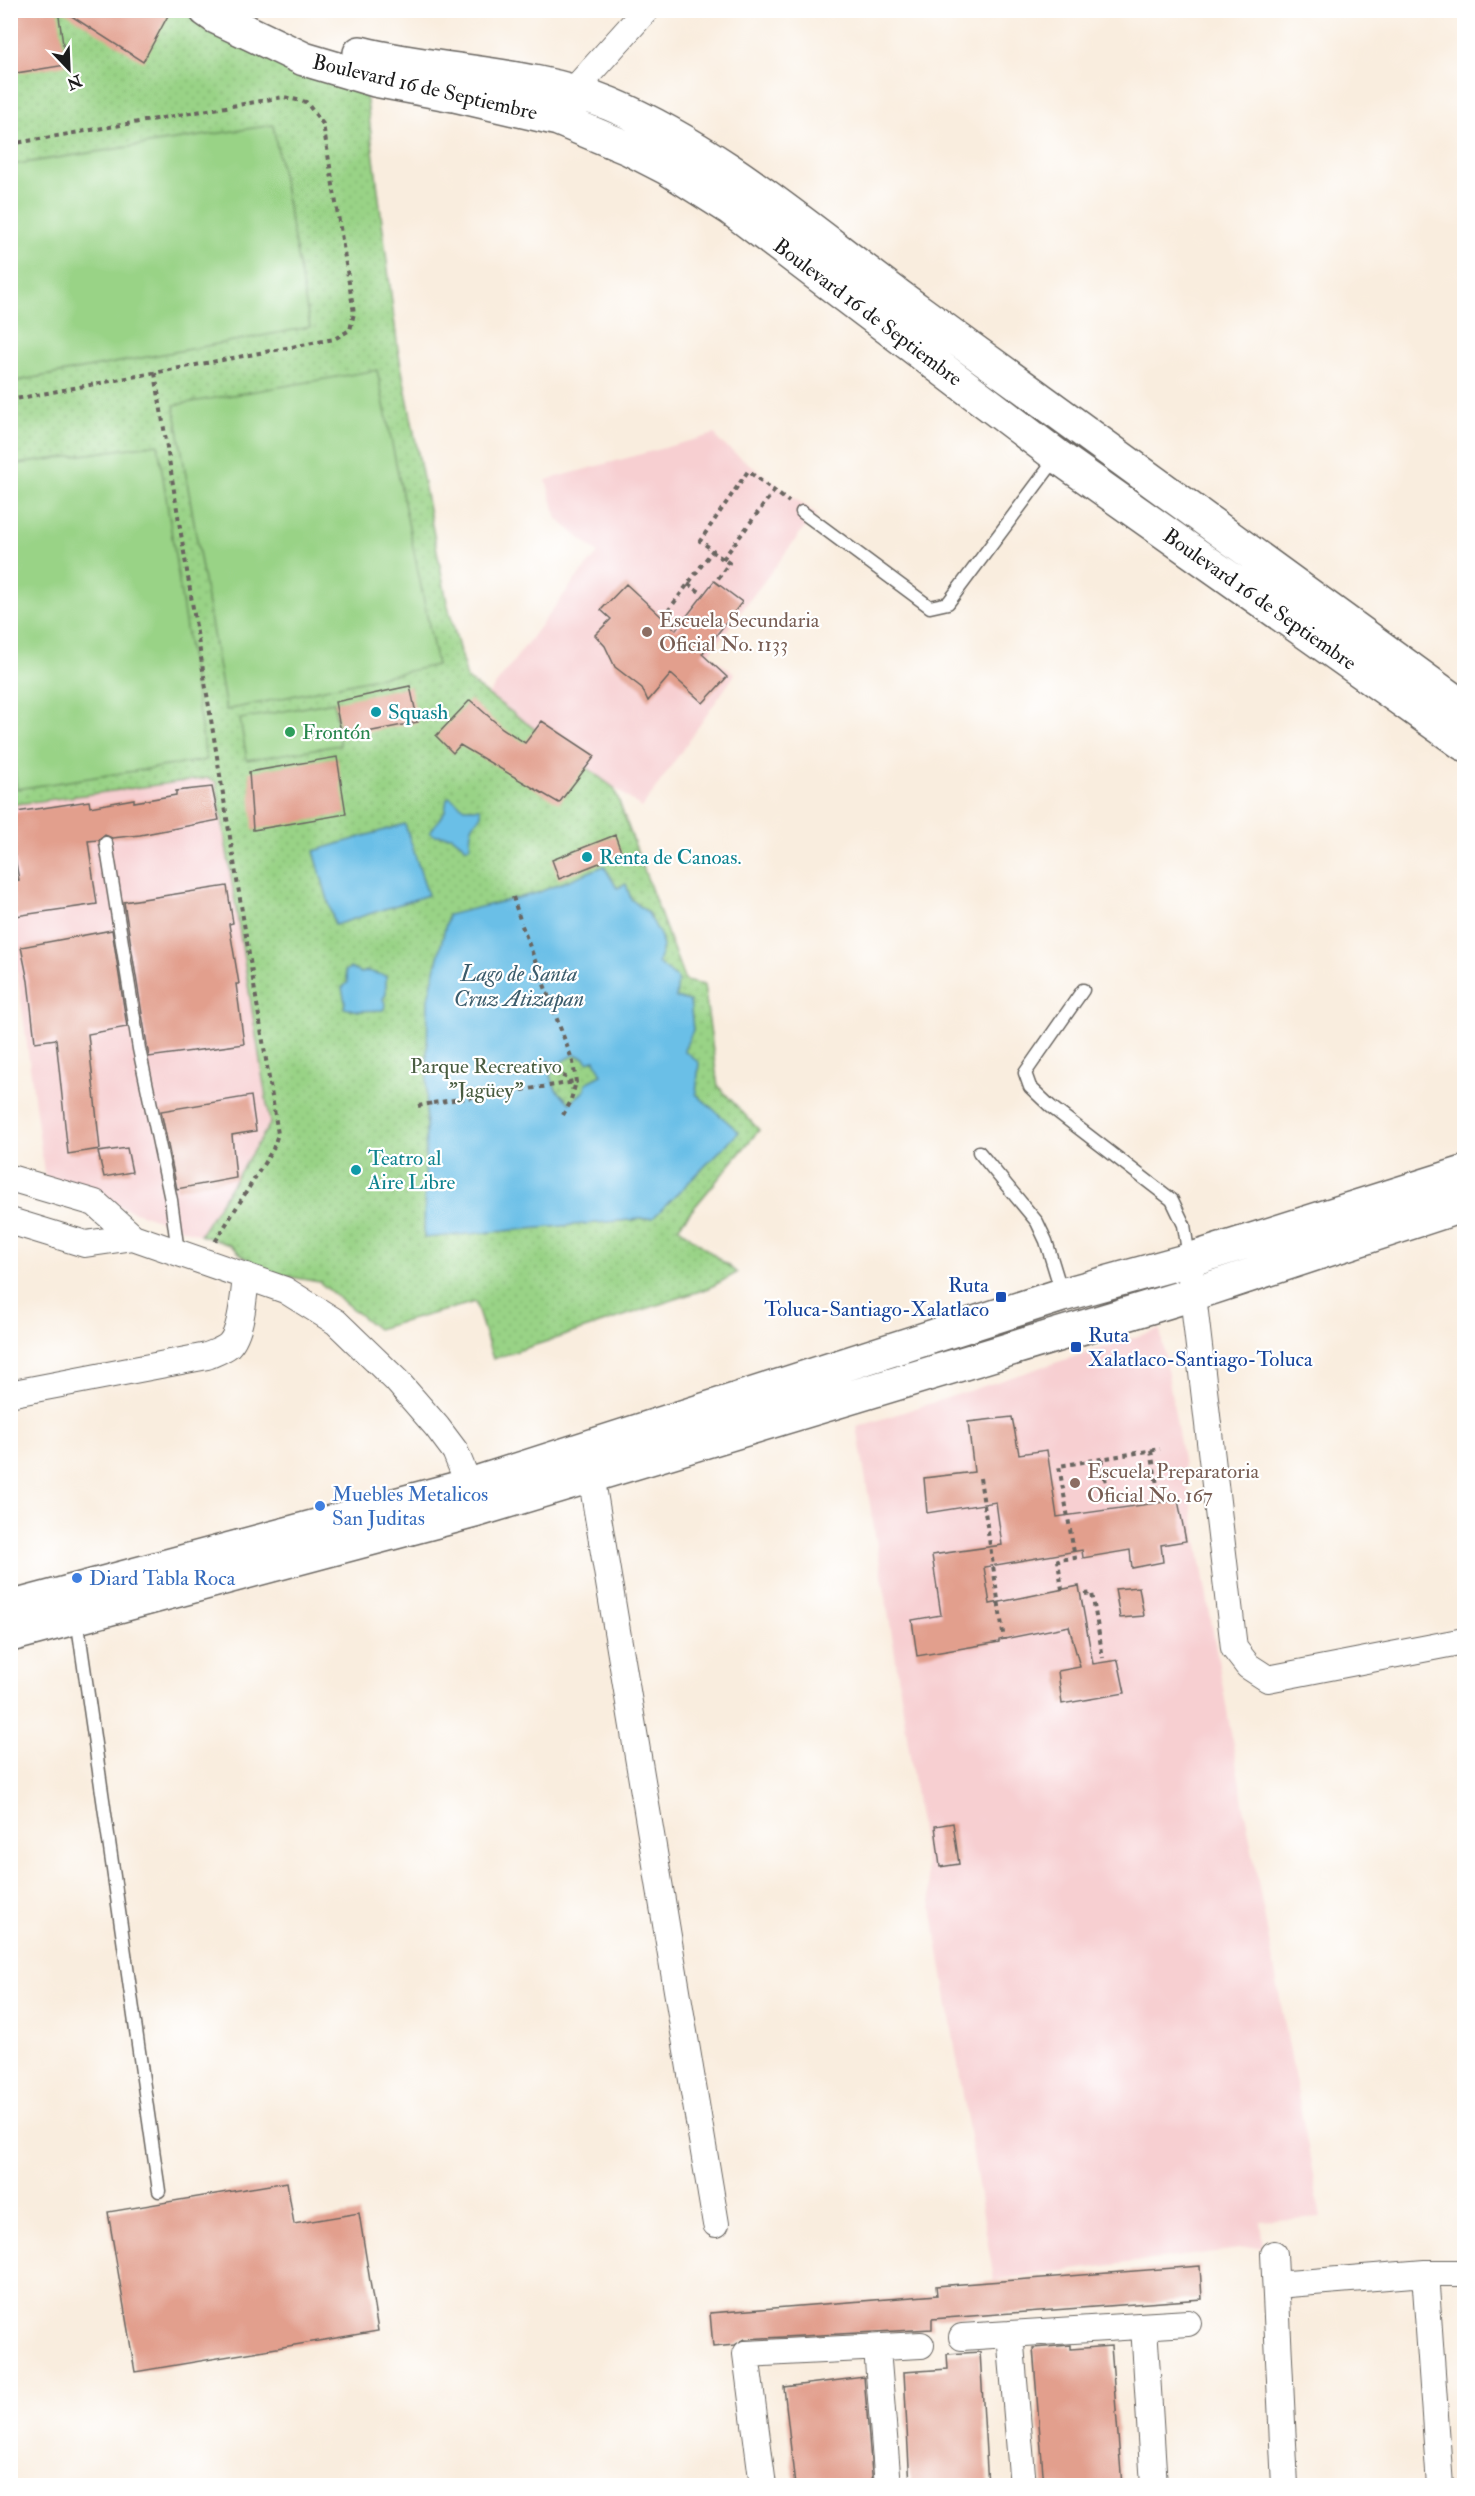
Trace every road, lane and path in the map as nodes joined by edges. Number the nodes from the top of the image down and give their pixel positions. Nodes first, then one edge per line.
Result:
1 (206, 10) edge
2 (252, 10) edge
3 (646, 10) edge
4 (565, 105) junction
5 (10, 144) edge
6 (155, 373) junction
7 (10, 399) edge
8 (1057, 456) junction
9 (774, 491) junction
10 (802, 512) joint
11 (711, 551) junction
12 (723, 559) junction
13 (717, 580) dead end
14 (688, 584) junction
15 (700, 592) dead end
16 (1296, 604) junction
17 (668, 611) dead end
18 (1464, 708) edge
19 (1464, 744) edge
20 (106, 843) dead end
21 (513, 897) dead end
22 (1083, 990) dead end
23 (543, 1061) dead end
24 (576, 1082) junction
25 (572, 1090) junction
26 (418, 1106) dead end
27 (563, 1115) dead end
28 (979, 1152) dead end
29 (1464, 1173) edge
30 (10, 1178) edge
31 (1464, 1205) edge
32 (10, 1221) edge
33 (133, 1237) junction
34 (178, 1252) junction
35 (1189, 1260) junction
36 (204, 1261) junction
37 (246, 1276) junction
38 (1062, 1294) junction
39 (1193, 1294) junction
40 (14, 1393) dead end
41 (1160, 1449) dead end
42 (1151, 1451) junction
43 (1102, 1459) junction
44 (591, 1475) junction
45 (980, 1478) dead end
46 (1159, 1496) dead end
47 (474, 1497) junction
48 (1109, 1502) dead end
49 (1062, 1590) dead end
50 (1086, 1594) dead end
51 (10, 1608) edge
52 (76, 1617) junction
53 (10, 1635) edge
54 (1004, 1640) dead end
55 (1464, 1641) edge
56 (1103, 1658) dead end
57 (159, 2191) dead end
58 (716, 2224) dead end
59 (1274, 2254) dead end
60 (1425, 2273) junction
61 (1464, 2273) edge
62 (1275, 2285) junction
63 (1188, 2323) dead end
64 (1144, 2326) junction
65 (1010, 2334) junction
66 (962, 2337) dead end
67 (921, 2345) dead end
68 (877, 2349) junction
69 (763, 2486) edge
70 (888, 2486) edge
71 (1023, 2486) edge
72 (1154, 2486) edge
73 (1286, 2486) edge
74 (1440, 2486) edge

1 - 4 main road, Boulevard 16 de Septiembre
2 - 4 main road, Boulevard 16 de Septiembre
3 - 4 street
4 - 8 main road, Boulevard 16 de Septiembre
4 - 16 main road, Boulevard 16 de Septiembre
5 - 6 path
6 - 7 path
6 - 36 path
8 - 10 lane
8 - 16 main road, Boulevard 16 de Septiembre
9 - 10 path
9 - 11 path
9 - 12 path
11 - 12 path
11 - 14 path
12 - 13 path
14 - 15 path
14 - 17 path
16 - 18 main road, Boulevard 16 de Septiembre
16 - 19 main road, Boulevard 16 de Septiembre
20 - 34 lane
21 - 24 path, bridge
22 - 35 lane
23 - 25 path
24 - 25 path
24 - 26 path, bridge
25 - 27 path
28 - 38 lane
29 - 35 main road
30 - 33 street
31 - 39 main road
32 - 33 street
33 - 34 street
34 - 36 street
35 - 38 main road
35 - 39 street
36 - 37 street
37 - 40 street
37 - 47 street
38 - 47 main road
39 - 44 main road
39 - 55 street
41 - 42 path
42 - 43 path
42 - 46 path
43 - 48 path
43 - 49 path
44 - 47 main road
44 - 58 street
45 - 54 path
47 - 51 main road
47 - 52 main road
50 - 56 path
52 - 53 main road
52 - 57 lane
59 - 62 street
60 - 61 street
60 - 62 street
60 - 74 street
62 - 73 street
63 - 64 street
64 - 65 street
64 - 72 street
65 - 66 street
65 - 71 street
67 - 68 street
68 - 69 street
68 - 70 street

